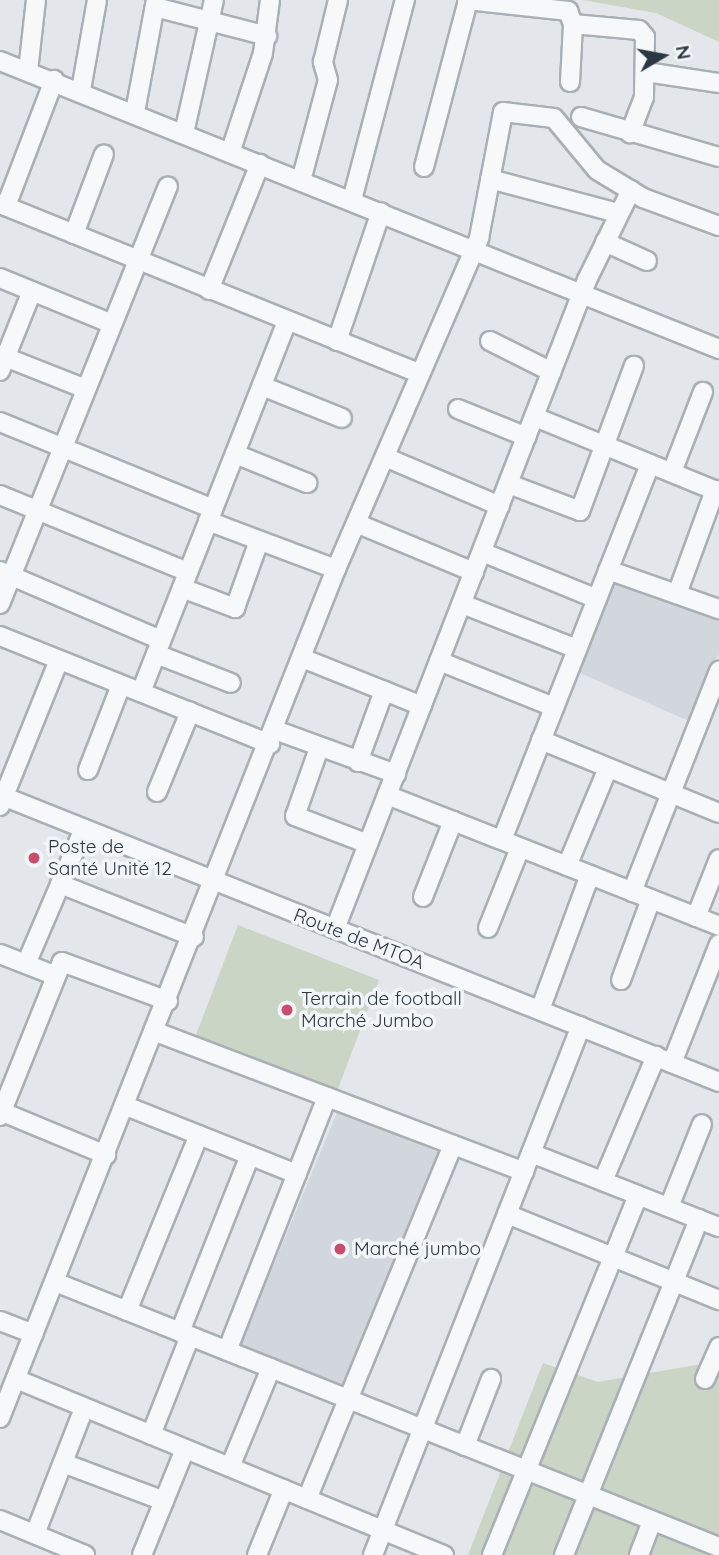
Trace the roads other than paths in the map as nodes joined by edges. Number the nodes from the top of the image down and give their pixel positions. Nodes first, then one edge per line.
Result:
1 (36, 0) edge
2 (97, 0) edge
3 (214, 0) edge
4 (270, 0) edge
5 (338, 0) edge
6 (405, 0) edge
7 (468, 0) edge
8 (156, 3) edge
9 (212, 19) junction
10 (573, 23) junction
11 (267, 36) junction
12 (0, 61) edge
13 (28, 71) junction
14 (646, 72) junction
15 (54, 80) junction
16 (570, 82) dead end
17 (719, 83) edge
18 (82, 90) junction
19 (135, 112) junction
20 (580, 117) dead end
21 (184, 133) junction
22 (630, 133) junction
23 (230, 153) junction
24 (104, 154) dead end
25 (719, 157) edge
26 (260, 164) junction
27 (424, 167) dead end
28 (302, 177) junction
29 (490, 179) junction
30 (167, 186) dead end
31 (631, 190) junction
32 (352, 200) junction
33 (3, 205) edge
34 (381, 212) junction
35 (618, 213) junction
36 (719, 226) edge
37 (74, 234) junction
38 (605, 242) junction
39 (473, 254) junction
40 (138, 260) junction
41 (647, 261) dead end
42 (0, 278) edge
43 (209, 289) junction
44 (32, 291) junction
45 (581, 298) junction
46 (287, 321) junction
47 (113, 324) junction
48 (337, 341) junction
49 (490, 341) dead end
50 (719, 349) edge
51 (2, 361) edge
52 (634, 366) dead end
53 (552, 372) junction
54 (420, 374) junction
55 (261, 386) junction
56 (86, 389) junction
57 (703, 392) dead end
58 (458, 409) dead end
59 (535, 417) junction
60 (342, 418) dead end
61 (0, 422) edge
62 (527, 437) junction
63 (605, 445) junction
64 (63, 447) junction
65 (235, 454) junction
66 (385, 457) junction
67 (650, 464) junction
68 (672, 472) junction
69 (307, 483) dead end
70 (509, 484) junction
71 (717, 491) edge
72 (0, 495) edge
73 (500, 506) junction
74 (37, 511) junction
75 (211, 515) junction
76 (356, 523) junction
77 (259, 541) junction
78 (482, 552) junction
79 (337, 569) junction
80 (608, 570) junction
81 (474, 572) junction
82 (6, 574) edge
83 (185, 580) junction
84 (677, 594) junction
85 (597, 598) junction
86 (0, 604) edge
87 (462, 604) junction
88 (719, 609) edge
89 (0, 636) edge
90 (158, 647) junction
91 (577, 649) junction
92 (302, 659) junction
93 (59, 660) junction
94 (439, 661) junction
95 (719, 671) edge
96 (231, 684) dead end
97 (121, 685) junction
98 (384, 691) junction
99 (141, 692) junction
100 (422, 706) junction
101 (554, 707) junction
102 (190, 712) junction
103 (272, 737) junction
104 (541, 740) junction
105 (319, 748) junction
106 (358, 762) junction
107 (608, 768) junction
108 (88, 770) dead end
109 (396, 774) junction
110 (157, 792) dead end
111 (670, 794) junction
112 (387, 795) junction
113 (1, 799) edge
114 (719, 813) edge
115 (453, 821) junction
116 (84, 829) junction
117 (502, 840) junction
118 (368, 844) junction
119 (520, 848) junction
120 (719, 859) edge
121 (567, 866) junction
122 (590, 876) junction
123 (216, 883) junction
124 (60, 884) junction
125 (632, 892) junction
126 (423, 897) dead end
127 (651, 899) junction
128 (695, 917) junction
129 (719, 926) edge
130 (488, 928) dead end
131 (335, 929) junction
132 (194, 937) junction
133 (719, 944) edge
134 (0, 954) edge
135 (26, 964) junction
136 (56, 976) junction
137 (621, 980) dead end
138 (168, 1001) junction
139 (540, 1010) junction
140 (581, 1026) junction
141 (156, 1032) junction
142 (664, 1060) junction
143 (719, 1082) edge
144 (327, 1097) junction
145 (126, 1106) junction
146 (1, 1113) edge
147 (702, 1124) dead end
148 (199, 1135) junction
149 (453, 1145) junction
150 (531, 1153) junction
151 (106, 1155) junction
152 (250, 1155) junction
153 (524, 1172) junction
154 (297, 1174) junction
155 (603, 1181) junction
156 (638, 1195) junction
157 (669, 1207) junction
158 (507, 1214) junction
159 (699, 1219) junction
160 (719, 1227) edge
161 (613, 1257) junction
162 (55, 1282) junction
163 (674, 1282) junction
164 (719, 1300) edge
165 (127, 1311) junction
166 (0, 1321) edge
167 (34, 1334) junction
168 (185, 1334) junction
169 (719, 1347) edge
170 (227, 1351) junction
171 (271, 1368) junction
172 (16, 1379) junction
173 (491, 1379) dead end
174 (705, 1379) dead end
175 (348, 1399) junction
176 (84, 1408) junction
177 (0, 1418) edge
178 (423, 1429) junction
179 (151, 1435) junction
180 (465, 1446) junction
181 (185, 1448) junction
182 (63, 1463) junction
183 (230, 1467) junction
184 (527, 1470) junction
185 (284, 1489) junction
186 (588, 1495) junction
187 (307, 1499) junction
188 (164, 1501) junction
189 (0, 1520) edge
190 (652, 1521) junction
191 (383, 1530) junction
192 (35, 1534) junction
193 (719, 1547) edge
194 (85, 1555) edge
195 (142, 1555) edge
196 (257, 1555) edge
197 (373, 1555) edge
198 (444, 1555) edge
199 (492, 1555) edge
200 (564, 1555) edge
201 (639, 1555) edge

1 - 13 street
2 - 18 street
3 - 9 street
4 - 11 street
5 - 28 street
6 - 32 street
7 - 10 street
7 - 27 street
8 - 9 street
8 - 19 street
9 - 11 street
9 - 21 street
10 - 14 street
10 - 16 street
11 - 23 street
12 - 13 street
13 - 15 street
14 - 17 street
14 - 22 street
15 - 18 street
15 - 33 street
18 - 19 street
19 - 21 street
20 - 22 street
21 - 23 street
22 - 25 street
23 - 26 street
24 - 37 street
26 - 28 street
26 - 43 street
28 - 32 street
29 - 31 street
29 - 35 street
29 - 39 street
30 - 40 street
31 - 35 street
31 - 36 street
32 - 34 street
33 - 37 street
34 - 39 street
34 - 48 street
35 - 38 street
37 - 40 street
38 - 41 street
38 - 45 street
39 - 45 street
39 - 54 street
40 - 43 street
40 - 47 street
42 - 44 street
43 - 46 street
44 - 47 street
44 - 51 street
45 - 50 street
45 - 53 street
46 - 48 street
46 - 55 street
47 - 56 street
48 - 54 street
49 - 53 street
51 - 56 street
52 - 63 street
53 - 59 street
54 - 66 street
55 - 60 street
55 - 65 street
56 - 64 street
57 - 68 street
58 - 62 street
59 - 62 street
59 - 63 street
61 - 64 street
62 - 70 street
63 - 67 street
63 - 70 street
64 - 74 street
64 - 75 street
65 - 69 street
65 - 75 street
66 - 73 street
66 - 76 street
67 - 68 street
67 - 80 street
68 - 71 street
70 - 73 street
71 - 84 street
72 - 74 street
73 - 78 street
74 - 82 street
74 - 83 street
75 - 77 street
75 - 83 street
76 - 79 street
76 - 81 street
77 - 79 street
77 - 83 street
78 - 81 street
78 - 85 street
79 - 92 street
80 - 84 street
80 - 85 street
81 - 87 street
82 - 86 street
82 - 90 street
83 - 90 street
84 - 88 street
85 - 91 street
87 - 91 street
87 - 94 street
89 - 93 street
90 - 96 street
90 - 99 street
91 - 101 street
92 - 98 street
92 - 103 street
93 - 97 street
93 - 113 street
94 - 100 street
94 - 101 street
95 - 111 street
97 - 99 street
97 - 108 street
98 - 100 street
98 - 106 street
99 - 102 street
100 - 109 street
101 - 104 street
102 - 103 street
102 - 110 street
103 - 105 street
103 - 123 street
104 - 107 street
104 - 117 street
105 - 106 street
105 - 118 street
106 - 109 street
107 - 111 street
107 - 121 street
109 - 112 street
111 - 114 street
111 - 125 street
112 - 115 street
112 - 118 street
113 - 116 street, Route de MTOA
115 - 117 street
115 - 126 street
116 - 123 street, Route de MTOA
116 - 124 street
117 - 119 street
118 - 131 street
119 - 121 street
119 - 130 street
120 - 128 street
121 - 122 street
122 - 125 street
122 - 139 street
123 - 131 street, Route de MTOA
123 - 132 street
124 - 132 street
124 - 135 street
125 - 127 street
127 - 128 street
127 - 137 street
128 - 129 street
131 - 139 street, Route de MTOA
132 - 138 street
133 - 142 street
134 - 135 street
135 - 136 street
136 - 138 street
136 - 146 street
138 - 141 street
139 - 140 street, Route de MTOA
140 - 142 street, Route de MTOA
140 - 150 street
141 - 144 street
141 - 145 street
142 - 143 street, Route de MTOA
142 - 155 street
144 - 149 street
144 - 154 street
145 - 148 street
145 - 151 street
146 - 151 street
147 - 157 street
148 - 152 street
148 - 165 street
149 - 153 street
149 - 175 street
150 - 153 street
150 - 155 street
151 - 162 street
152 - 154 street
152 - 168 street
153 - 158 street
154 - 170 street
155 - 156 street
156 - 157 street
156 - 161 street
157 - 159 street
158 - 161 street
158 - 178 street
159 - 160 street
159 - 163 street
161 - 163 street
161 - 184 street
162 - 165 street
162 - 167 street
163 - 164 street
163 - 186 street
165 - 168 street
166 - 167 street
167 - 172 street
168 - 170 street
168 - 179 street
169 - 174 street
170 - 171 street
171 - 175 street
171 - 183 street
172 - 176 street
172 - 177 street
173 - 180 street
175 - 178 street
175 - 187 street
176 - 179 street
176 - 182 street
178 - 180 street
178 - 191 street
179 - 181 street
180 - 184 street
181 - 183 street
181 - 188 street
182 - 188 street
182 - 192 street
183 - 185 street
184 - 186 street
184 - 199 street
185 - 187 street
185 - 196 street
186 - 190 street
186 - 200 street
187 - 191 street
188 - 195 street
189 - 192 street
190 - 193 street
190 - 201 street
191 - 197 street
191 - 198 street
192 - 194 street

